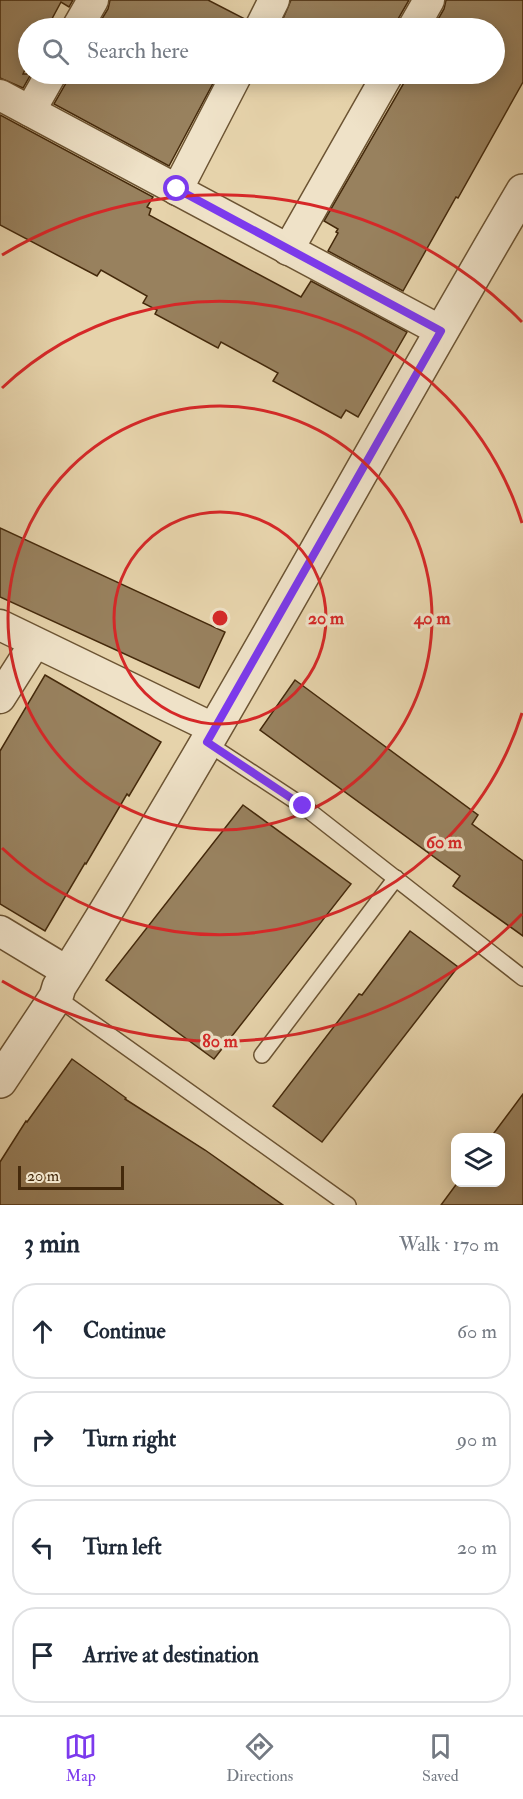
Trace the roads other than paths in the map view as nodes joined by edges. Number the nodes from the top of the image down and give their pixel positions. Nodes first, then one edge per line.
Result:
1 (93, 0) edge
2 (274, 0) edge
3 (429, 0) edge
4 (83, 18) edge
5 (265, 18) edge
6 (419, 18) edge
7 (45, 84) edge
8 (232, 84) edge
9 (382, 84) edge
10 (0, 95) edge
11 (30, 111) junction
12 (177, 189) junction
13 (523, 191) edge
14 (288, 250) junction
15 (441, 331) junction
16 (0, 626) edge
17 (35, 643) junction
18 (0, 698) edge
19 (211, 736) junction
20 (396, 878) junction
21 (0, 931) edge
22 (523, 978) edge
23 (62, 984) junction
24 (262, 1055) dead end
25 (0, 1081) edge
26 (348, 1205) edge

1 - 4 street
2 - 5 street
3 - 6 street
7 - 11 street
8 - 12 street
9 - 14 street
10 - 11 street
11 - 12 street
12 - 14 street
13 - 15 street
14 - 15 street
15 - 19 street
16 - 17 street
17 - 18 street
17 - 19 street
19 - 20 lane
19 - 23 street
20 - 22 lane
20 - 24 lane
21 - 23 street
23 - 25 street
23 - 26 lane

